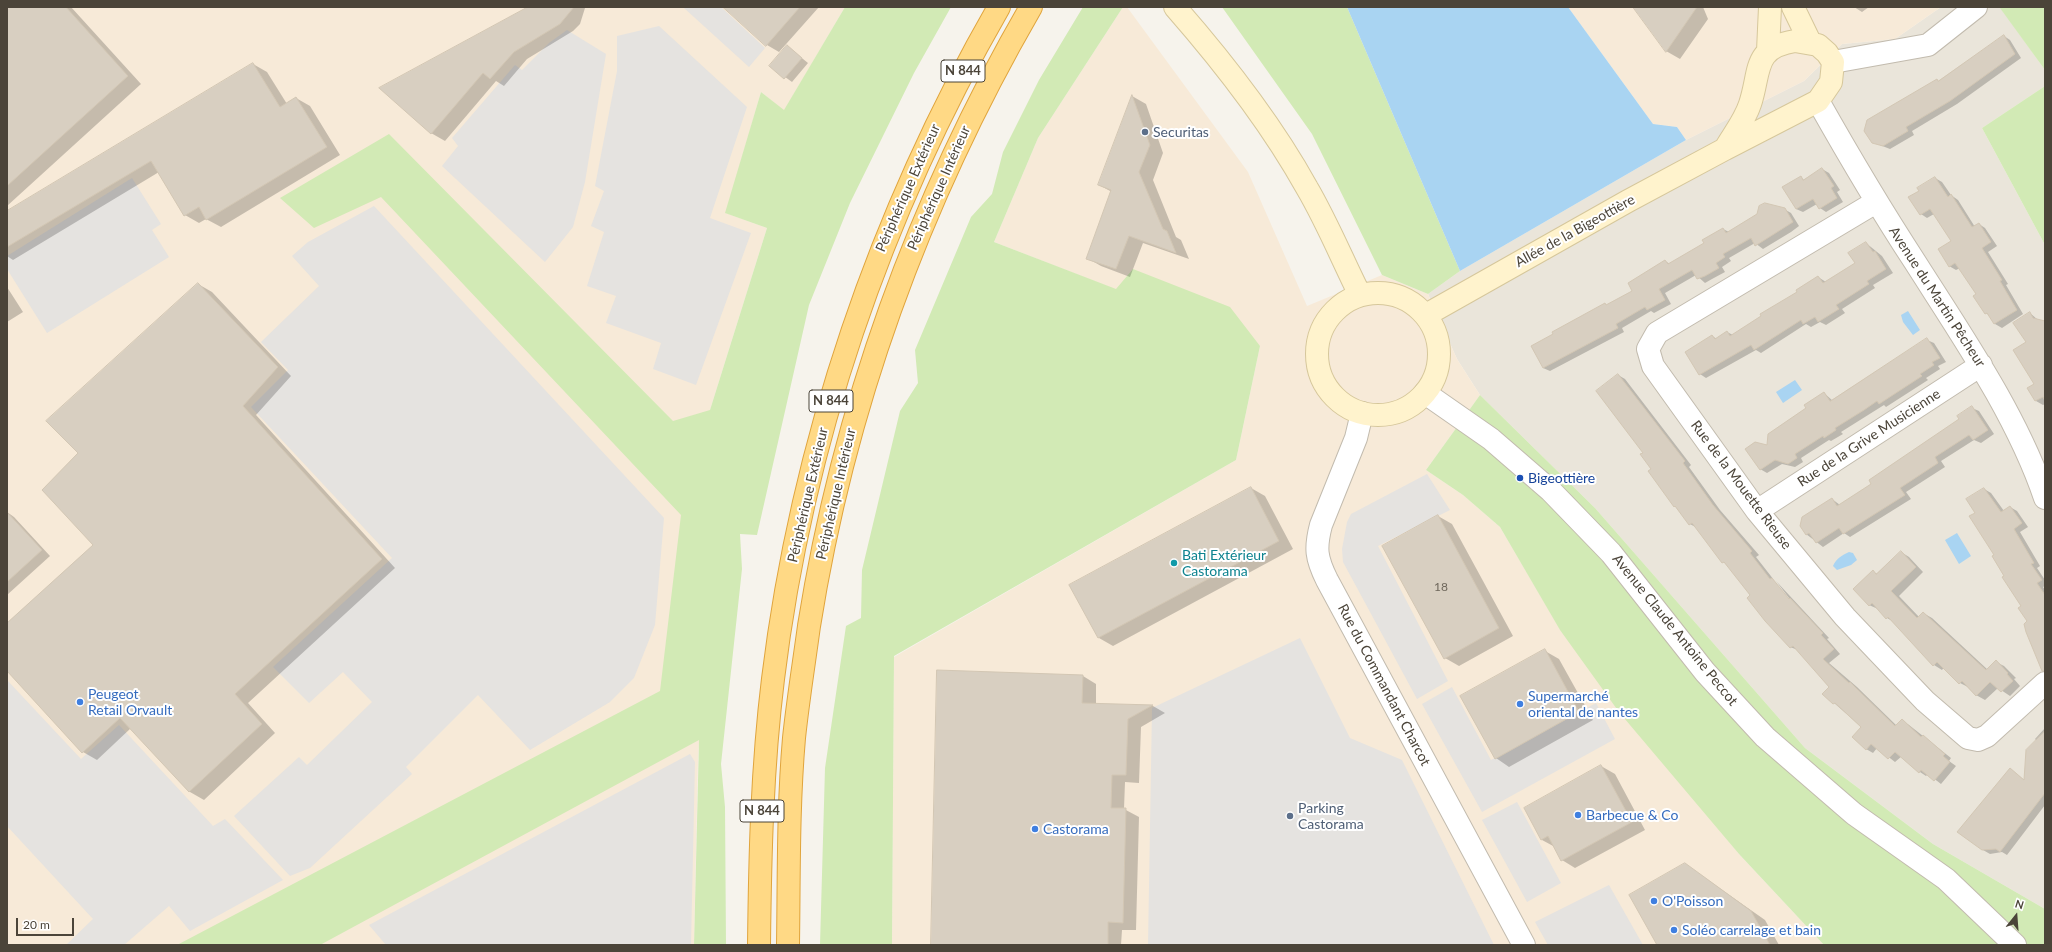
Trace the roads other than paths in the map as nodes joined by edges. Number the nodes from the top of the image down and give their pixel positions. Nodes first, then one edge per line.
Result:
1 (999, 7) edge
2 (1031, 7) edge
3 (1175, 7) edge
4 (1770, 7) edge
5 (1793, 7) edge
6 (1976, 7) edge
7 (1810, 42) junction
8 (1768, 51) junction
9 (1833, 62) junction
10 (1818, 101) junction
11 (1725, 149) junction
12 (1876, 202) junction
13 (1360, 295) junction
14 (1426, 315) junction
15 (1981, 365) junction
16 (1425, 393) junction
17 (1362, 413) junction
18 (2045, 498) edge
19 (1757, 511) junction
20 (2045, 682) edge
21 (789, 904) junction
22 (759, 945) edge
23 (788, 945) edge
24 (803, 945) edge
25 (1524, 945) edge
26 (2016, 945) edge

1 - 22 highway, Périphérique Extérieur / N 844
2 - 21 highway, Périphérique Intérieur / N 844
3 - 13 main road
4 - 8 main road
5 - 7 main road
6 - 9 street
7 - 8 main road
7 - 9 main road
8 - 11 main road
9 - 10 main road
10 - 11 main road, Allée de la Bigeottière
10 - 12 street, Avenue du Martin Pêcheur
11 - 14 main road, Allée de la Bigeottière
12 - 15 street, Avenue du Martin Pêcheur
12 - 19 street, Rue de la Mouette Rieuse
13 - 14 main road
13 - 17 main road
14 - 16 main road
15 - 18 street, Avenue du Martin Pêcheur
15 - 19 street, Rue de la Grive Musicienne
16 - 17 main road
16 - 26 street, Avenue Claude Antoine Peccot
17 - 25 street, Rue du Commandant Charcot
19 - 20 street, Rue de la Mouette Rieuse
21 - 23 highway, Périphérique Intérieur / N 844
21 - 24 highway

